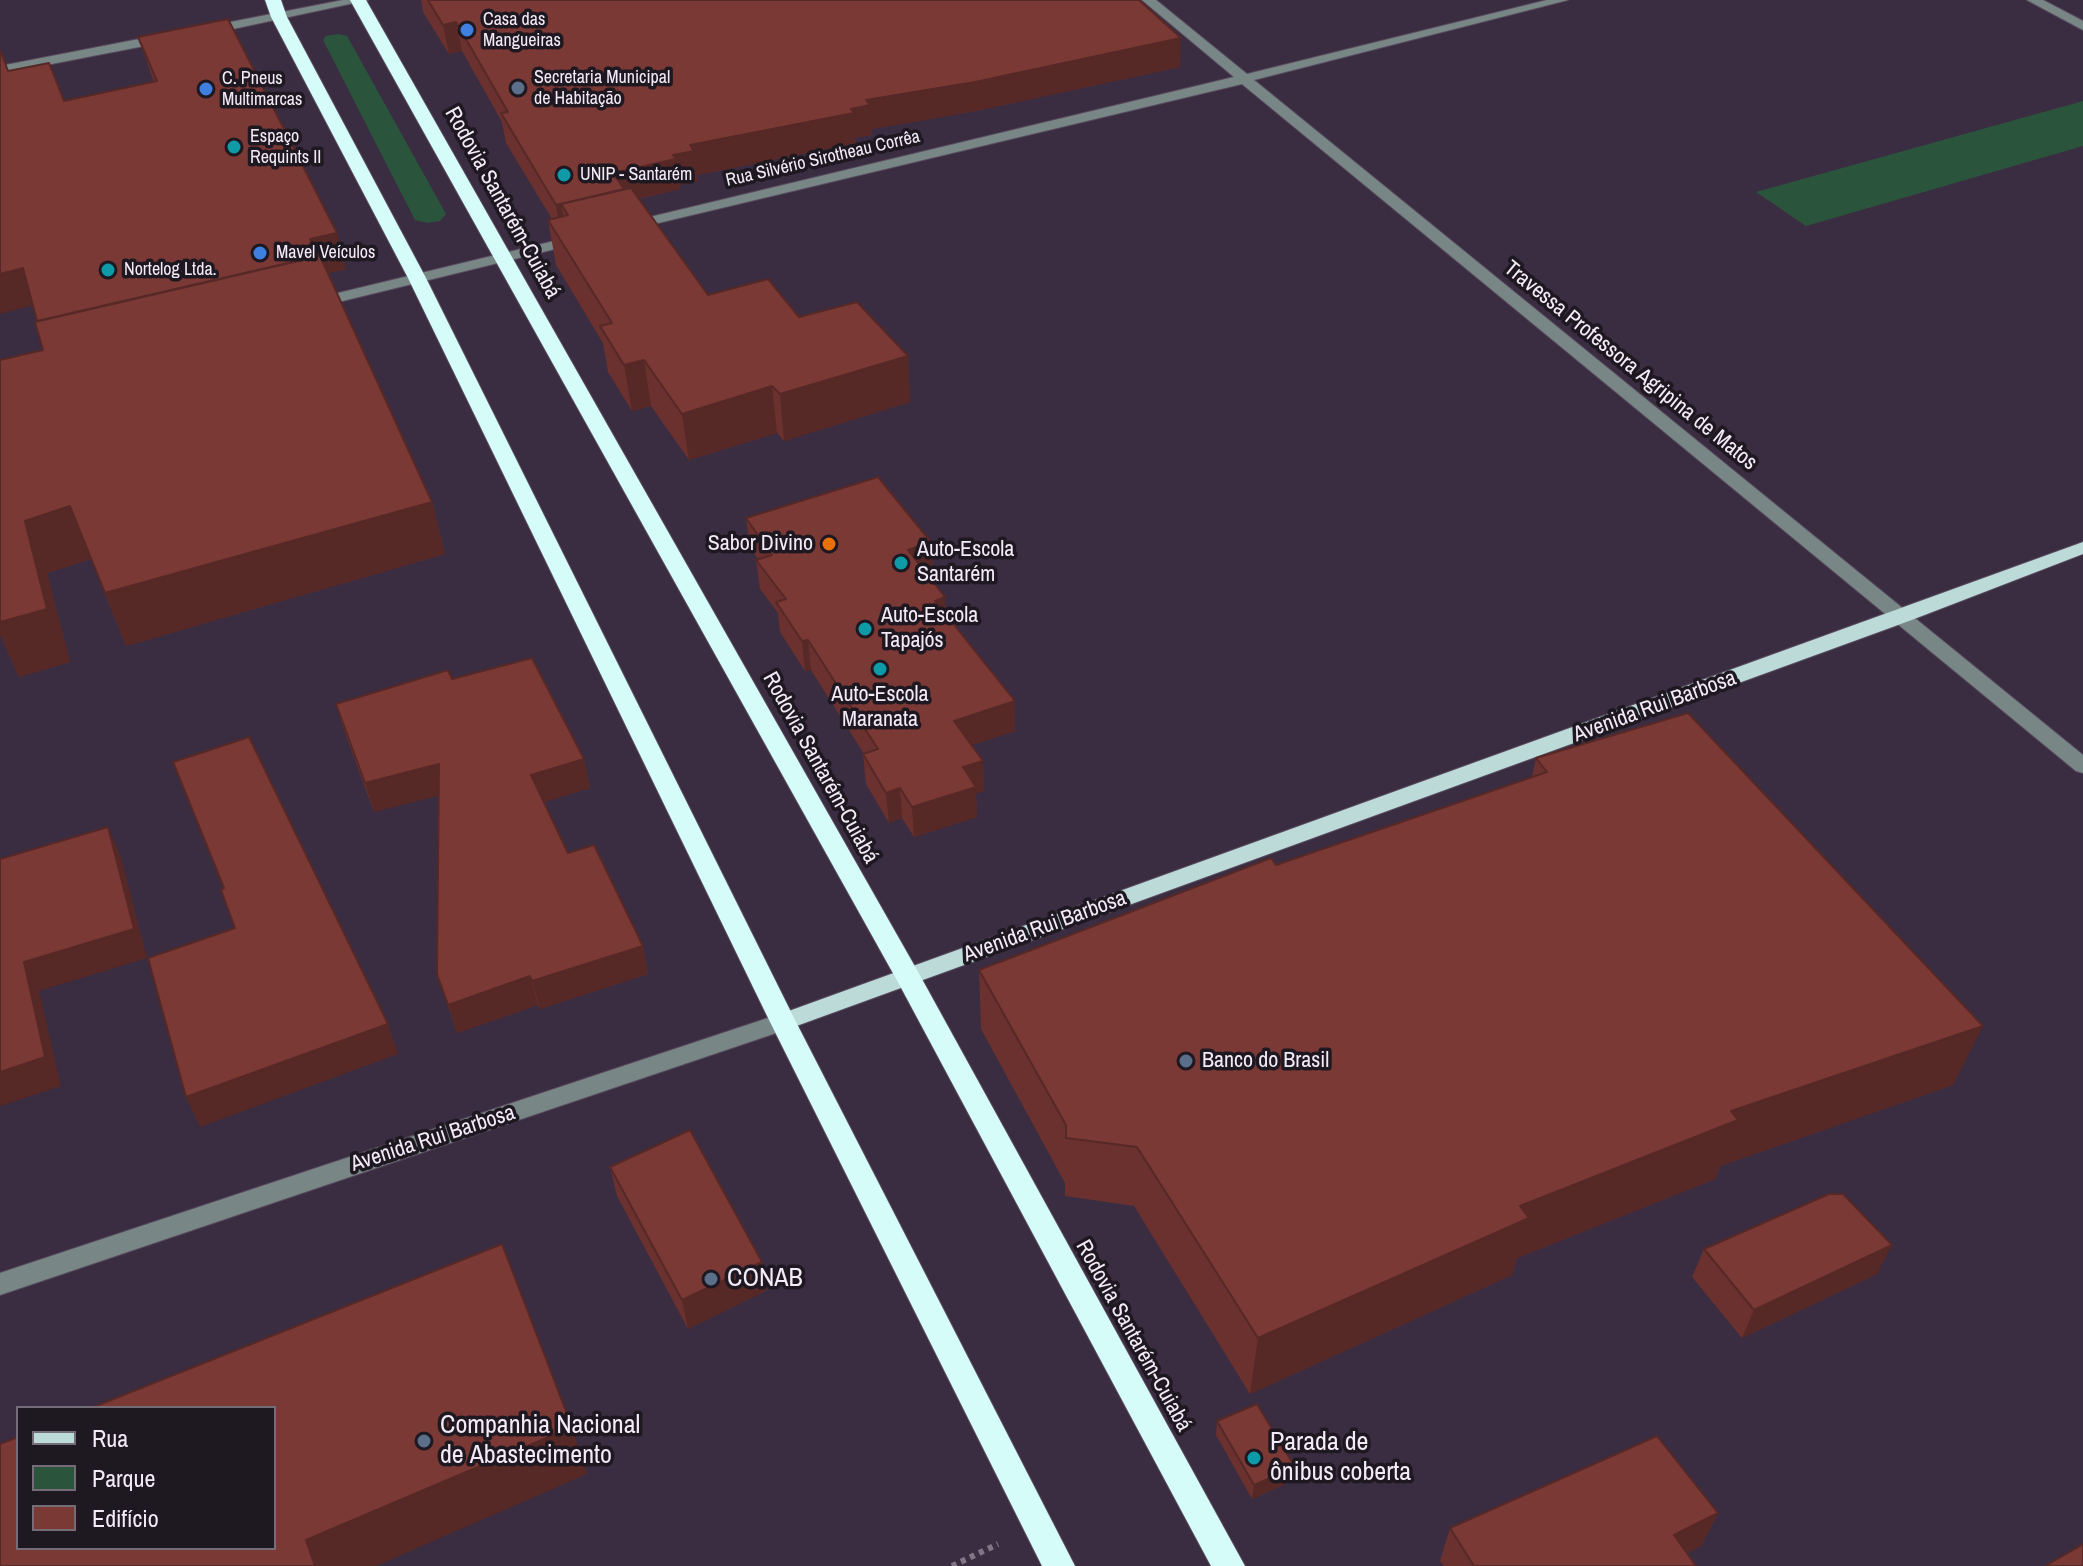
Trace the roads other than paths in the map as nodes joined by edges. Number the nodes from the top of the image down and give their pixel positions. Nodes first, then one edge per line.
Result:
1 (359, 0) edge
2 (1148, 0) edge
3 (1562, 0) edge
4 (2033, 0) edge
5 (276, 8) edge
6 (2083, 26) edge
7 (0, 70) edge
8 (1245, 79) junction
9 (618, 229) edge
10 (589, 236) edge
11 (503, 258) junction
12 (417, 278) junction
13 (292, 308) edge
14 (2083, 548) edge
15 (1902, 617) junction
16 (2083, 766) edge
17 (908, 977) junction
18 (783, 1022) junction
19 (0, 1284) edge
20 (1059, 1566) edge
21 (1229, 1566) edge

1 - 5 street
1 - 11 highway, Rodovia Santarém-Cuiabá
2 - 8 street, Travessa Professora Agripina de Matos
3 - 8 street, Rua Silvério Sirotheau Corrêa
4 - 6 street
5 - 7 street
5 - 12 highway
8 - 9 street, Rua Silvério Sirotheau Corrêa
8 - 15 street, Travessa Professora Agripina de Matos
10 - 11 street
11 - 12 street
11 - 17 highway, Rodovia Santarém-Cuiabá
12 - 13 street
12 - 18 highway
14 - 15 main road, Avenida Rui Barbosa
15 - 16 street, Travessa Professora Agripina de Matos
15 - 17 main road, Avenida Rui Barbosa
17 - 18 main road, Avenida Rui Barbosa
17 - 21 highway, Rodovia Santarém-Cuiabá
18 - 19 street, Avenida Rui Barbosa
18 - 20 highway

